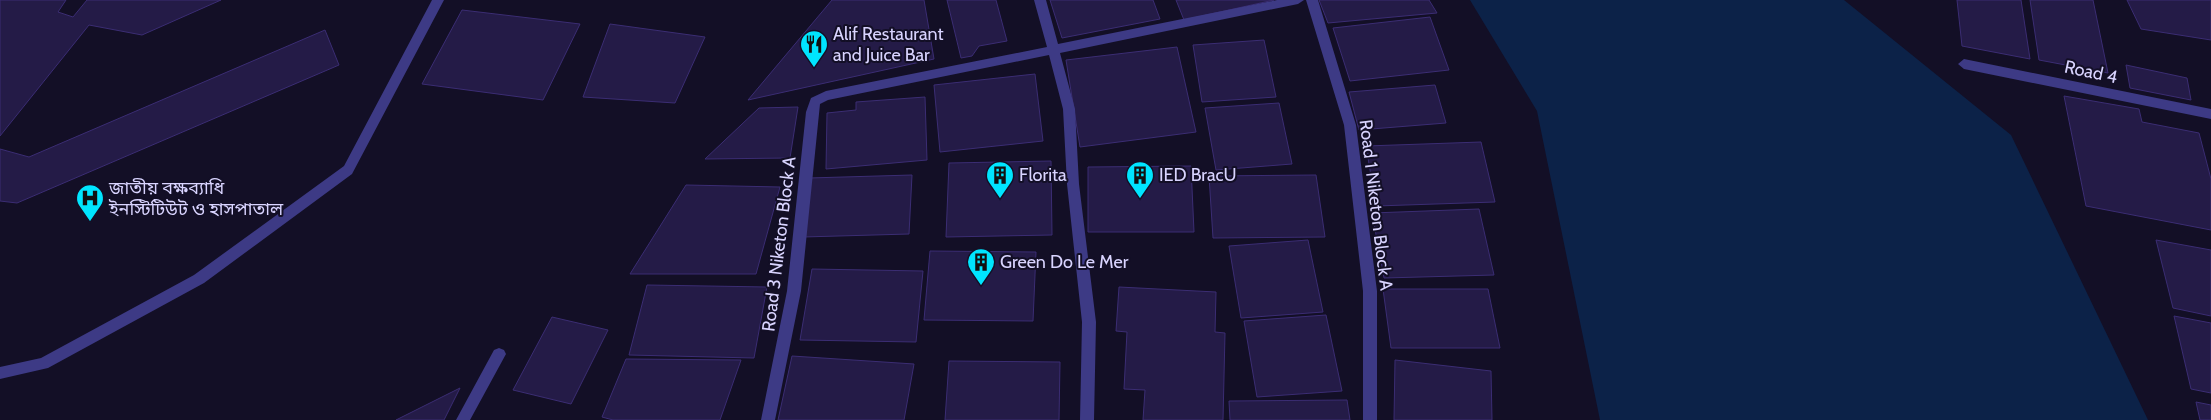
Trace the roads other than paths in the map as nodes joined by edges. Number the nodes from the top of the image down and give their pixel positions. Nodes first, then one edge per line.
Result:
1 (438, 0) edge
2 (1040, 0) edge
3 (1298, 0) edge
4 (1312, 0) edge
5 (1054, 51) junction
6 (1964, 64) dead end
7 (2211, 114) edge
8 (500, 354) dead end
9 (0, 373) edge
10 (463, 420) edge
11 (768, 420) edge
12 (1087, 420) edge
13 (1370, 420) edge

1 - 9 street
2 - 5 street
3 - 5 street
4 - 13 street, Road 1 Niketon Block A
5 - 11 street, Road 3 Niketon Block A
5 - 12 street
6 - 7 street, Road 4
8 - 10 street

